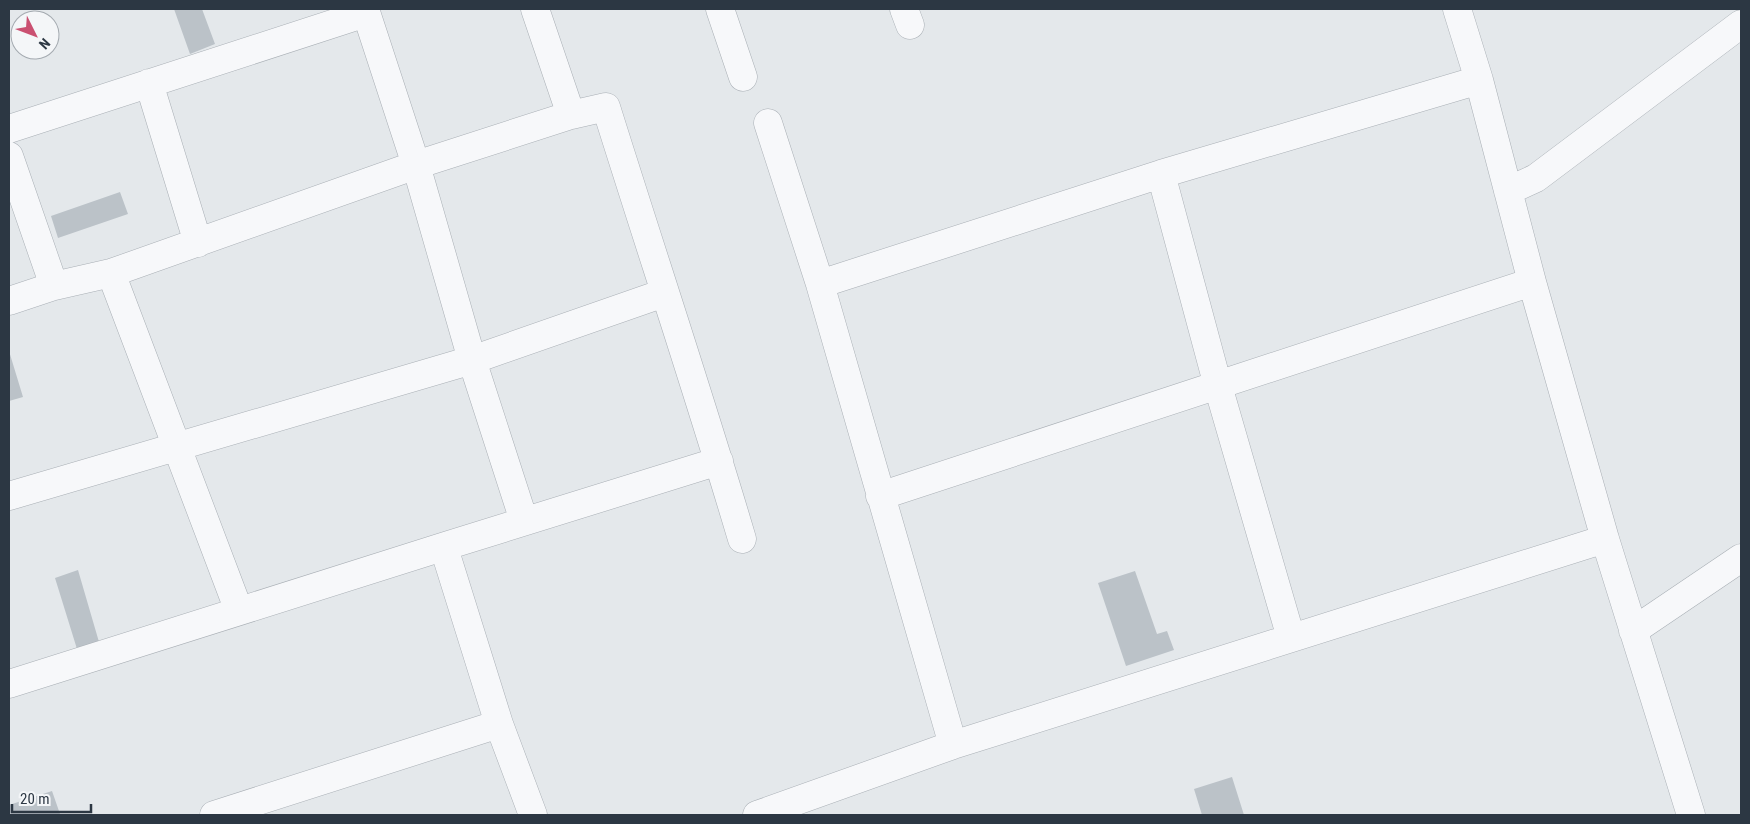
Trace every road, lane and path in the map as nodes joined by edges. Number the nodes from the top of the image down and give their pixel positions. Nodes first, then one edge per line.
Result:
1 (536, 9) edge
2 (720, 9) edge
3 (1457, 9) edge
4 (365, 11) edge
5 (1741, 24) edge
6 (743, 77) dead end
7 (1479, 80) junction
8 (149, 83) junction
9 (571, 115) junction
10 (768, 123) dead end
11 (9, 129) edge
12 (9, 156) edge
13 (416, 165) junction
14 (1161, 174) junction
15 (1508, 191) junction
16 (198, 243) junction
17 (111, 273) junction
18 (1532, 282) junction
19 (820, 284) junction
20 (54, 286) junction
21 (664, 293) junction
22 (9, 301) edge
23 (472, 360) junction
24 (1218, 386) junction
25 (177, 447) junction
26 (719, 462) junction
27 (9, 496) edge
28 (880, 496) junction
29 (524, 521) junction
30 (742, 538) dead end
31 (1605, 539) junction
32 (444, 548) junction
33 (1741, 558) edge
34 (239, 611) junction
35 (1633, 631) junction
36 (1291, 638) junction
37 (9, 684) edge
38 (499, 724) junction
39 (954, 745) junction
40 (214, 815) edge
41 (533, 815) edge
42 (757, 815) edge
43 (1691, 815) edge

1 - 9 street
2 - 6 street
3 - 7 street
4 - 8 street
4 - 13 street
5 - 15 street
7 - 14 street
7 - 15 street
8 - 11 street
8 - 16 street
9 - 13 street
9 - 21 street
10 - 19 street
12 - 20 street
13 - 16 street
13 - 23 street
14 - 19 street
14 - 24 street
15 - 18 street
16 - 17 street
17 - 20 street
17 - 25 street
18 - 24 street
18 - 31 street
19 - 28 street
20 - 22 street
21 - 23 street
21 - 26 street
23 - 25 street
23 - 29 street
24 - 28 street
24 - 36 street
25 - 27 street
25 - 34 street
26 - 29 street
26 - 30 street
28 - 39 street
29 - 32 street
31 - 35 street
31 - 36 street
32 - 34 street
32 - 38 street
33 - 35 street
34 - 37 street
35 - 43 street
36 - 39 street
38 - 40 street
38 - 41 street
39 - 42 street

